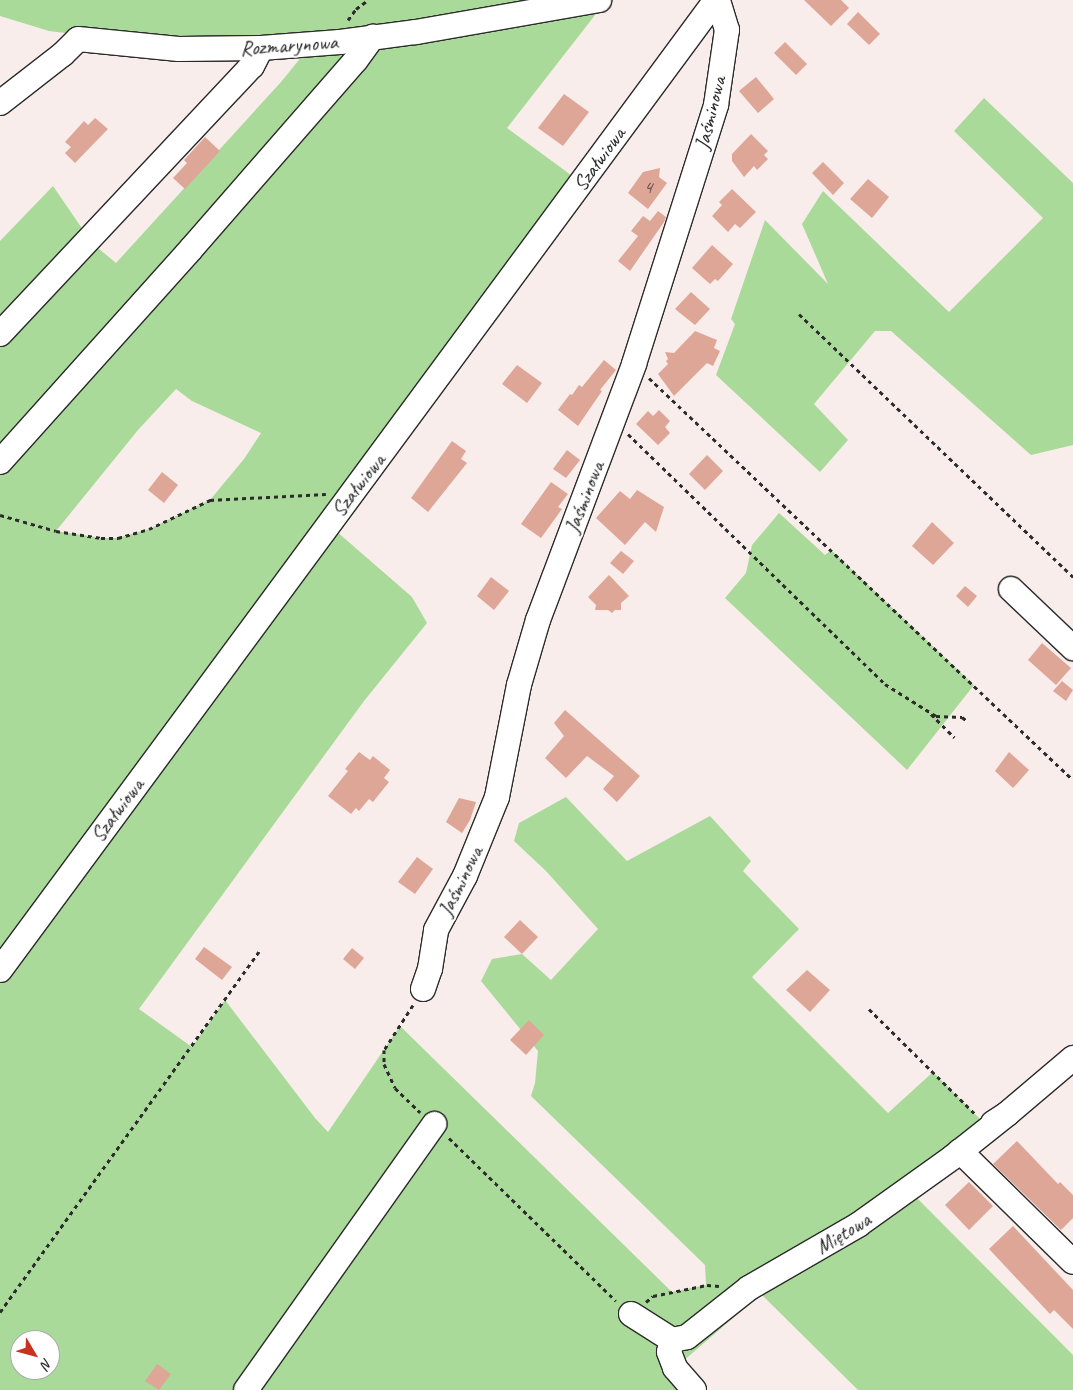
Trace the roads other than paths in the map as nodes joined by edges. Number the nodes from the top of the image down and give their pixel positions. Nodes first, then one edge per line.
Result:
1 (599, 0) edge
2 (717, 0) edge
3 (373, 37) junction
4 (261, 48) junction
5 (0, 103) edge
6 (0, 334) edge
7 (0, 462) edge
8 (1011, 589) dead end
9 (1073, 648) edge
10 (0, 970) edge
11 (423, 989) road end
12 (1073, 1058) edge
13 (434, 1124) road end
14 (960, 1151) junction
15 (1073, 1262) edge
16 (631, 1314) road end
17 (672, 1340) junction
18 (246, 1390) edge
19 (694, 1390) edge

1 - 3 street, Rozmarynowa
2 - 10 street, Szałwiowa
2 - 11 street, Jaśminowa
3 - 4 street, Rozmarynowa
3 - 7 street
4 - 5 street, Rozmarynowa
4 - 6 street
8 - 9 street
12 - 14 street, Miętowa
13 - 18 street
14 - 15 street
14 - 17 street, Miętowa
16 - 17 street
17 - 19 street

